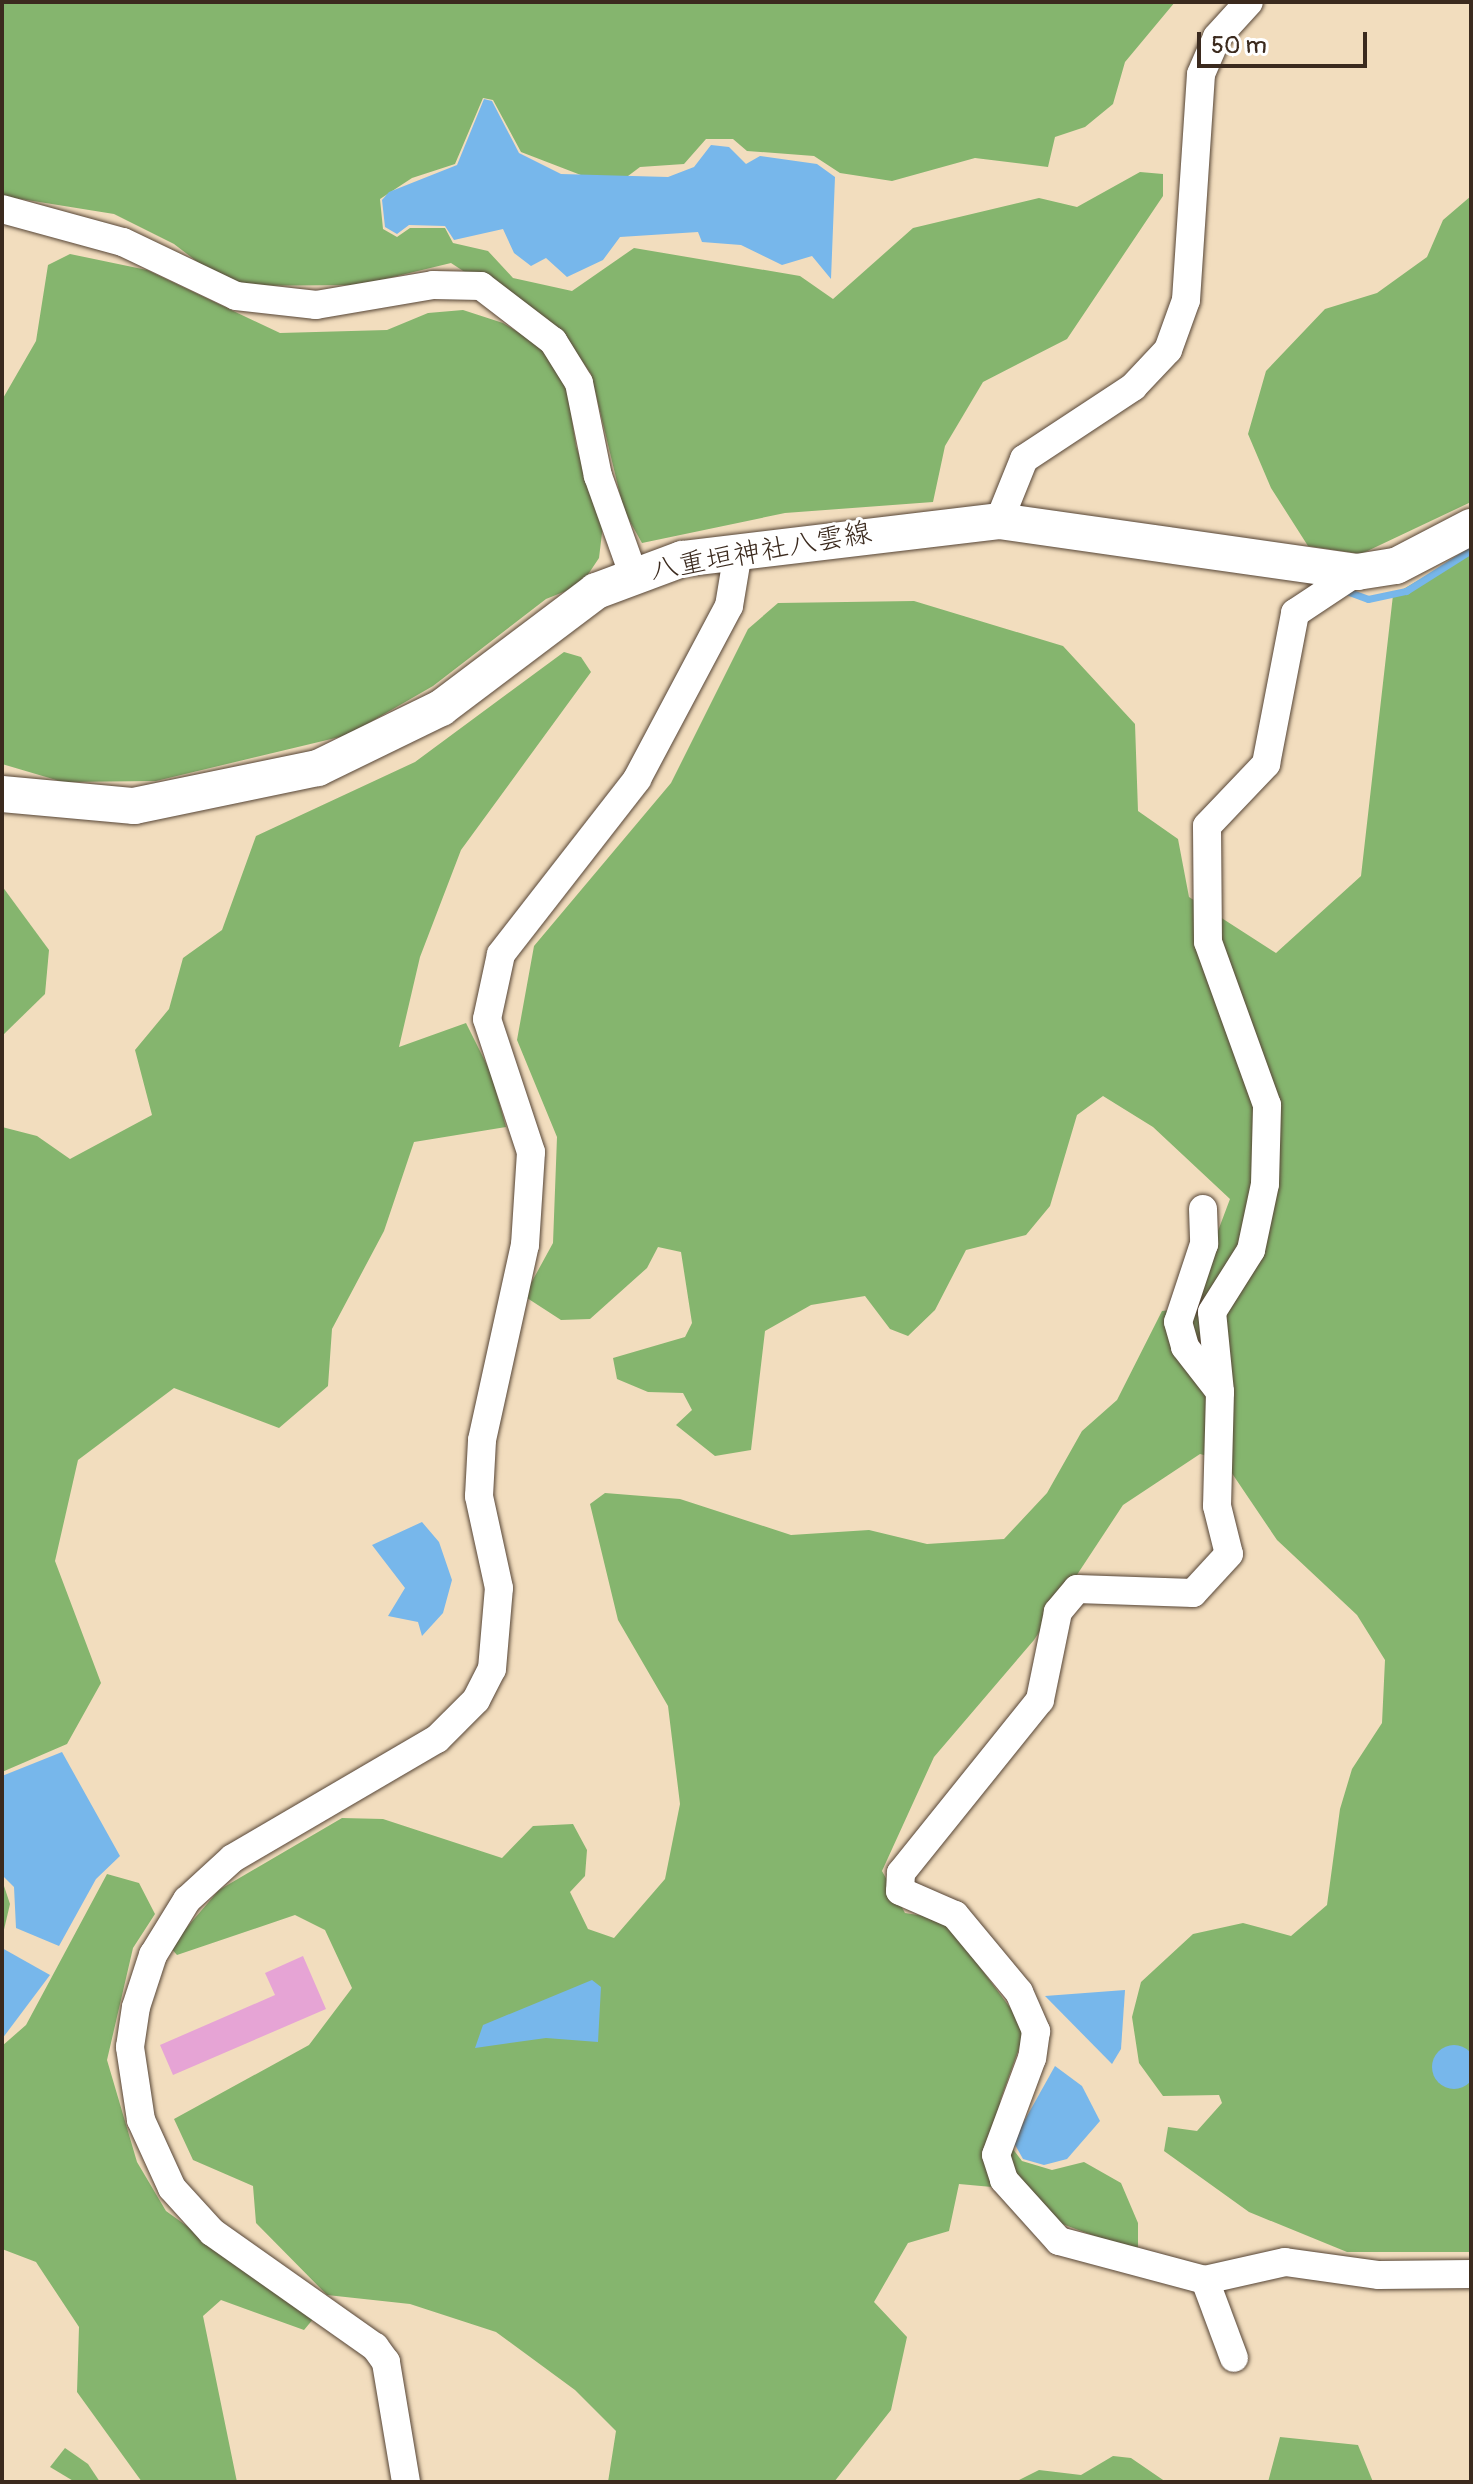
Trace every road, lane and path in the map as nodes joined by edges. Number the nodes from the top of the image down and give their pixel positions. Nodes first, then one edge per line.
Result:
1 (1249, 2) edge
2 (2, 209) edge
3 (999, 521) junction
4 (1471, 527) edge
5 (738, 552) junction
6 (1357, 572) junction
7 (633, 574) junction
8 (2, 794) edge
9 (1203, 1209) dead end
10 (1220, 1392) junction
11 (1471, 2274) edge
12 (1205, 2280) junction
13 (1234, 2358) dead end
14 (406, 2482) edge

1 - 3 street
2 - 7 street
3 - 5 main road, 八重垣神社八雲線
3 - 6 main road, 八重垣神社八雲線
4 - 6 main road, 八重垣神社八雲線
5 - 7 main road, 八重垣神社八雲線
5 - 14 street
6 - 10 street
7 - 8 main road, 八重垣神社八雲線
9 - 10 street
10 - 12 street
11 - 12 street
12 - 13 street

